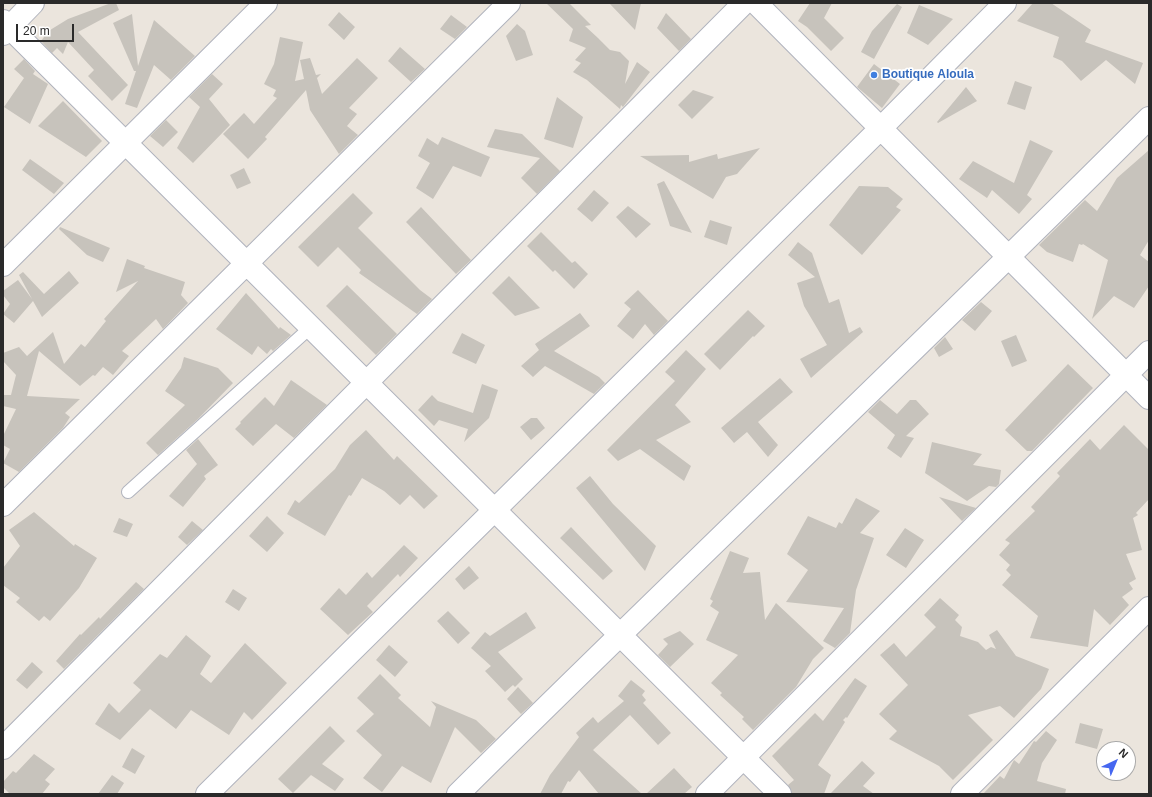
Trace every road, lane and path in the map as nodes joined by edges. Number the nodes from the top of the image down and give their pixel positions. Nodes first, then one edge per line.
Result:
1 (33, 3) edge
2 (266, 3) edge
3 (509, 3) edge
4 (744, 3) edge
5 (756, 3) edge
6 (1004, 3) edge
7 (5, 27) edge
8 (1149, 118) edge
9 (881, 128) junction
10 (126, 143) junction
11 (1010, 257) junction
12 (247, 263) junction
13 (3, 265) edge
14 (311, 327) junction
15 (1149, 352) edge
16 (1126, 374) junction
17 (366, 382) junction
18 (1149, 398) edge
19 (128, 492) dead end
20 (3, 505) edge
21 (495, 510) junction
22 (1149, 608) edge
23 (619, 634) junction
24 (3, 748) edge
25 (743, 758) junction
26 (207, 794) edge
27 (458, 794) edge
28 (707, 794) edge
29 (780, 794) edge
30 (962, 794) edge

1 - 7 street
2 - 10 street
3 - 12 street
4 - 17 street
5 - 9 street
6 - 9 street
7 - 10 street
8 - 11 street
9 - 11 street
9 - 21 street
10 - 12 street
10 - 13 street
11 - 16 street
11 - 23 street
12 - 14 street
12 - 20 street
14 - 17 street
14 - 19 lane
15 - 16 street
16 - 18 street
16 - 25 street
17 - 21 street
17 - 24 street
21 - 23 street
21 - 26 street
22 - 30 street
23 - 25 street
23 - 27 street
25 - 28 street
25 - 29 street

